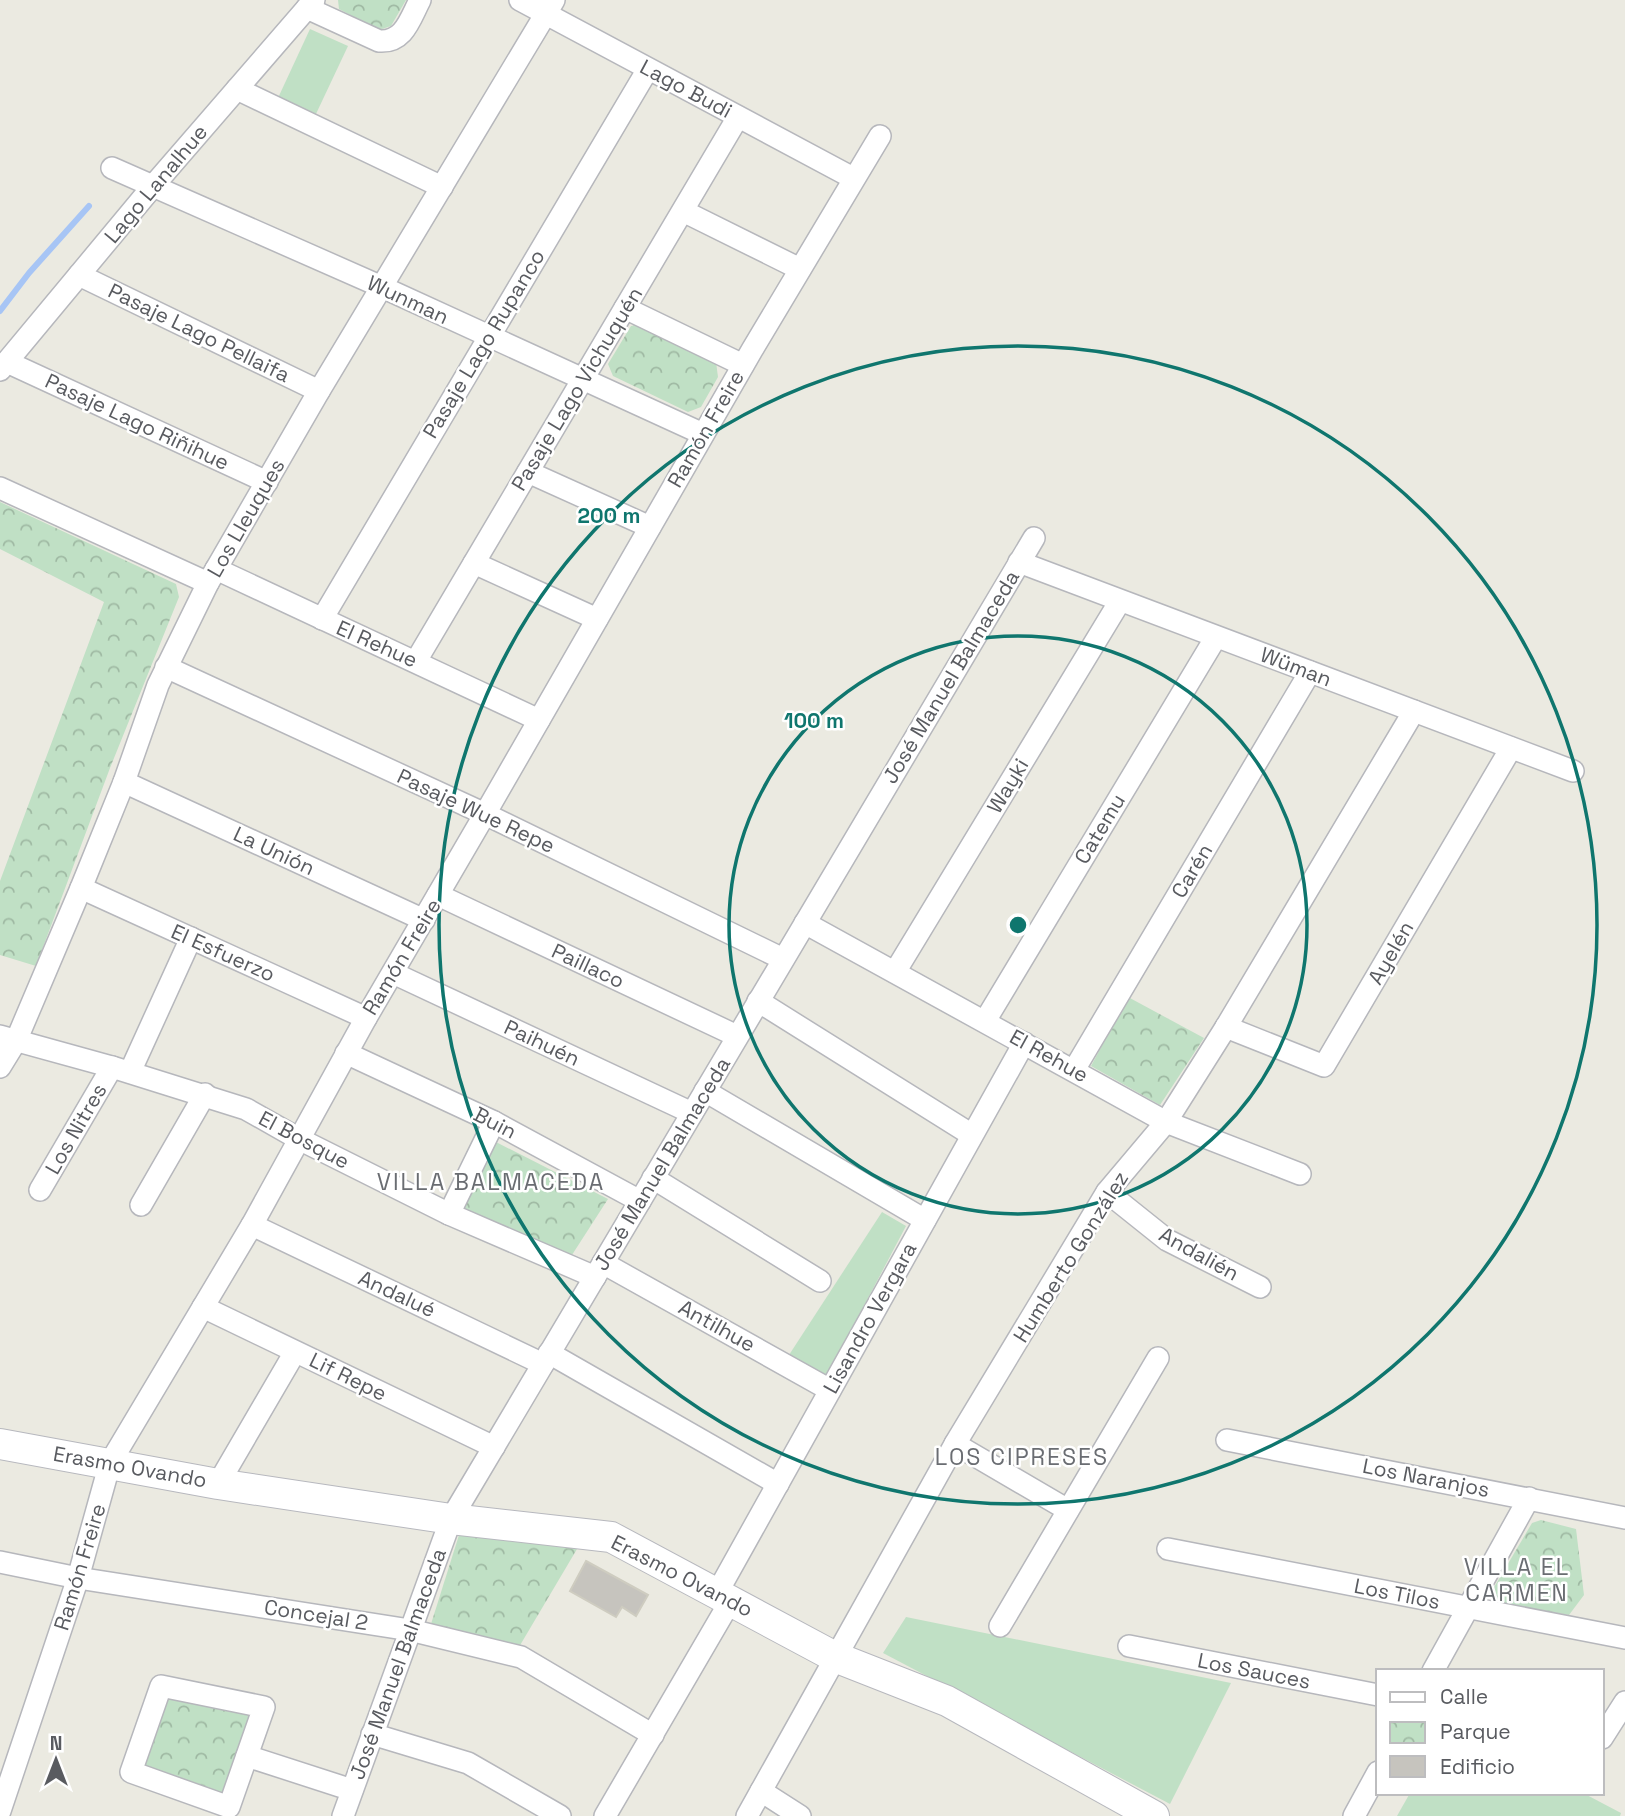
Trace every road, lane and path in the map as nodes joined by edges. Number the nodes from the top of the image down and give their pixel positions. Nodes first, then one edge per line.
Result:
1 (420, 0) edge
2 (520, 0) edge
3 (311, 4) edge
4 (550, 7) edge
5 (648, 69) junction
6 (237, 89) junction
7 (738, 117) junction
8 (880, 136) dead end
9 (112, 169) dead end
10 (853, 178) junction
11 (153, 186) junction
12 (442, 187) junction
13 (683, 211) junction
14 (800, 269) junction
15 (79, 275) junction
16 (382, 287) junction
17 (625, 308) junction
18 (488, 337) junction
19 (743, 365) junction
20 (4, 366) edge
21 (582, 380) junction
22 (319, 391) junction
23 (703, 435) junction
24 (528, 472) junction
25 (267, 482) junction
26 (0, 488) edge
27 (650, 527) junction
28 (1034, 538) dead end
29 (1019, 562) junction
30 (474, 563) junction
31 (212, 576) junction
32 (1120, 601) junction
33 (321, 619) junction
34 (597, 619) junction
35 (1216, 637) junction
36 (416, 661) junction
37 (166, 667) junction
38 (1310, 672) junction
39 (1414, 711) junction
40 (539, 720) junction
41 (1511, 748) junction
42 (1573, 771) dead end
43 (124, 782) junction
44 (485, 814) junction
45 (81, 888) junction
46 (438, 895) junction
47 (424, 920) junction
48 (805, 923) junction
49 (191, 938) junction
50 (783, 959) junction
51 (895, 972) junction
52 (393, 973) junction
53 (758, 1001) junction
54 (366, 1018) junction
55 (985, 1021) junction
56 (1226, 1027) junction
57 (737, 1036) junction
58 (8, 1038) edge
59 (1024, 1043) junction
60 (346, 1053) junction
61 (0, 1067) edge
62 (121, 1070) junction
63 (1074, 1070) junction
64 (705, 1091) junction
65 (205, 1094) junction
66 (692, 1113) junction
67 (494, 1122) junction
68 (1166, 1122) junction
69 (972, 1135) junction
70 (299, 1139) junction
71 (1300, 1174) dead end
72 (653, 1178) junction
73 (40, 1190) dead end
74 (1107, 1192) junction
75 (640, 1201) junction
76 (141, 1205) dead end
77 (449, 1213) junction
78 (925, 1220) junction
79 (252, 1225) junction
80 (599, 1270) junction
81 (820, 1281) dead end
82 (1260, 1287) dead end
83 (203, 1307) junction
84 (295, 1352) junction
85 (546, 1358) junction
86 (1158, 1358) dead end
87 (830, 1390) junction
88 (1227, 1440) dead end
89 (0, 1444) edge
90 (955, 1444) junction
91 (494, 1447) junction
92 (110, 1463) junction
93 (218, 1484) junction
94 (778, 1484) junction
95 (1529, 1498) junction
96 (1068, 1510) junction
97 (1625, 1518) edge
98 (451, 1519) junction
99 (1168, 1549) dead end
100 (0, 1562) edge
101 (78, 1578) junction
102 (724, 1597) junction
103 (1469, 1608) junction
104 (1000, 1626) dead end
105 (410, 1630) junction
106 (1625, 1638) edge
107 (1129, 1646) dead end
108 (835, 1657) junction
109 (1434, 1669) edge
110 (1376, 1695) edge
111 (1625, 1702) edge
112 (373, 1734) junction
113 (653, 1735) junction
114 (1604, 1735) edge
115 (247, 1756) junction
116 (1376, 1776) edge
117 (352, 1790) junction
118 (761, 1791) junction
119 (0, 1811) edge
120 (343, 1816) edge
121 (560, 1816) edge
122 (605, 1816) edge
123 (747, 1816) edge
124 (800, 1816) edge
125 (1154, 1816) edge
126 (1354, 1816) edge

1 - 3 street
2 - 4 street, Lago Budi
3 - 6 street, Lago Lanalhue
4 - 5 street, Lago Budi
4 - 12 street, Los Lleuques
5 - 7 street, Lago Budi
5 - 18 street, Pasaje Lago Rupanco
6 - 11 street, Lago Lanalhue
6 - 12 street
7 - 10 street, Lago Budi
7 - 13 street, Pasaje Lago Vichuquén
8 - 10 street, Ramón Freire
9 - 11 street, Wunman
10 - 14 street, Ramón Freire
11 - 15 street, Lago Lanalhue
11 - 16 street, Wunman
12 - 16 street, Los Lleuques
13 - 14 street
13 - 17 street, Pasaje Lago Vichuquén
14 - 19 street, Ramón Freire
15 - 20 street, Lago Lanalhue
15 - 22 street, Pasaje Lago Pellaifa
16 - 18 street, Wunman
16 - 22 street, Los Lleuques
17 - 19 street
17 - 21 street, Pasaje Lago Vichuquén
18 - 21 street, Wunman
18 - 33 street, Pasaje Lago Rupanco
19 - 23 street, Ramón Freire
20 - 25 street, Pasaje Lago Riñihue
21 - 23 street, Wunman
21 - 24 street, Pasaje Lago Vichuquén
22 - 25 street, Los Lleuques
23 - 27 street, Ramón Freire
24 - 27 street
24 - 30 street, Pasaje Lago Vichuquén
25 - 31 street, Los Lleuques
26 - 31 street, El Rehue
27 - 34 street, Ramón Freire
28 - 29 street, José Manuel Balmaceda
29 - 32 street, Wüman
29 - 48 street, José Manuel Balmaceda
30 - 34 street
30 - 36 street, Pasaje Lago Vichuquén
31 - 33 street, El Rehue
31 - 37 street, Los Lleuques
32 - 35 street, Wüman
32 - 51 street, Wayki
33 - 36 street, El Rehue
34 - 40 street, Ramón Freire
35 - 38 street, Wüman
35 - 55 street, Catemu
36 - 40 street, El Rehue
37 - 43 street, Los Lleuques
37 - 44 street, Pasaje Wue Repe
38 - 39 street, Wüman
38 - 63 street, Carén
39 - 41 street, Wüman
39 - 56 street, Humberto González
40 - 44 street, Ramón Freire
41 - 42 street, Wüman
41 - 56 street, Ayelén
43 - 45 street, Los Lleuques
43 - 47 street, La Unión
44 - 46 street, Ramón Freire
44 - 50 street, Pasaje Wue Repe
45 - 49 street, El Esfuerzo
45 - 58 street, Los Lleuques
46 - 47 street, Ramón Freire
46 - 57 street, Paillaco
47 - 52 street, Ramón Freire
48 - 50 street, José Manuel Balmaceda
48 - 51 street, El Rehue
49 - 54 street, El Esfuerzo
49 - 62 street, Los Nitres
50 - 53 street, José Manuel Balmaceda
51 - 55 street, El Rehue
52 - 54 street, Ramón Freire
52 - 66 street, Paihuén
53 - 57 street, José Manuel Balmaceda
53 - 69 street
54 - 60 street, Ramón Freire
55 - 59 street, El Rehue
56 - 68 street, Humberto González
57 - 64 street, José Manuel Balmaceda
58 - 61 street, Los Lleuques
58 - 62 street, El Bosque
59 - 63 street, El Rehue
59 - 69 street, Lisandro Vergara
60 - 67 street, Buin
60 - 70 street, Ramón Freire
62 - 65 street, El Bosque
62 - 73 street, Los Nitres
63 - 68 street, El Rehue
64 - 66 street, José Manuel Balmaceda
64 - 78 street
65 - 70 street, El Bosque
65 - 76 street
66 - 72 street, José Manuel Balmaceda
67 - 75 street, Buin
67 - 77 street
68 - 71 street, El Rehue
68 - 74 street, Humberto González
69 - 78 street, Lisandro Vergara
70 - 77 street, El Bosque
70 - 79 street, Ramón Freire
72 - 75 street, José Manuel Balmaceda
72 - 81 street
74 - 82 street, Andalién
74 - 90 street, Humberto González
75 - 80 street, José Manuel Balmaceda
77 - 80 street, El Bosque
78 - 87 street, Lisandro Vergara
79 - 83 street, Ramón Freire
79 - 85 street, Andalué
80 - 85 street, José Manuel Balmaceda
80 - 87 street, Antilhue
83 - 84 street, Lif Repe
83 - 92 street, Ramón Freire
84 - 91 street, Lif Repe
84 - 93 street
85 - 91 street, José Manuel Balmaceda
85 - 94 street, Andalué
86 - 96 street
87 - 94 street, Lisandro Vergara
88 - 95 street, Los Naranjos
89 - 92 street, Erasmo Ovando
90 - 96 street
90 - 108 street, Humberto González
91 - 98 street, José Manuel Balmaceda
92 - 93 street, Erasmo Ovando
92 - 101 street, Ramón Freire
93 - 98 street, Erasmo Ovando
94 - 102 street, Lisandro Vergara
95 - 97 street, Los Naranjos
95 - 103 street
96 - 104 street
98 - 102 street, Erasmo Ovando
98 - 105 street, José Manuel Balmaceda
99 - 103 street, Los Tilos
100 - 101 street, Concejal 2
101 - 105 street, Concejal 2
101 - 119 street, Ramón Freire
102 - 108 street, Erasmo Ovando
102 - 113 street, Lisandro Vergara
103 - 106 street, Los Tilos
103 - 109 street
105 - 112 street, José Manuel Balmaceda
105 - 113 street, Concejal 2
107 - 110 street, Los Sauces
108 - 118 street, Humberto González
108 - 125 street, Erasmo Ovando
111 - 114 street
112 - 117 street, José Manuel Balmaceda
112 - 121 street
113 - 122 street, Lisandro Vergara
115 - 115 street
115 - 117 street
116 - 126 street
117 - 120 street, José Manuel Balmaceda
118 - 123 street, Humberto González
118 - 124 street

